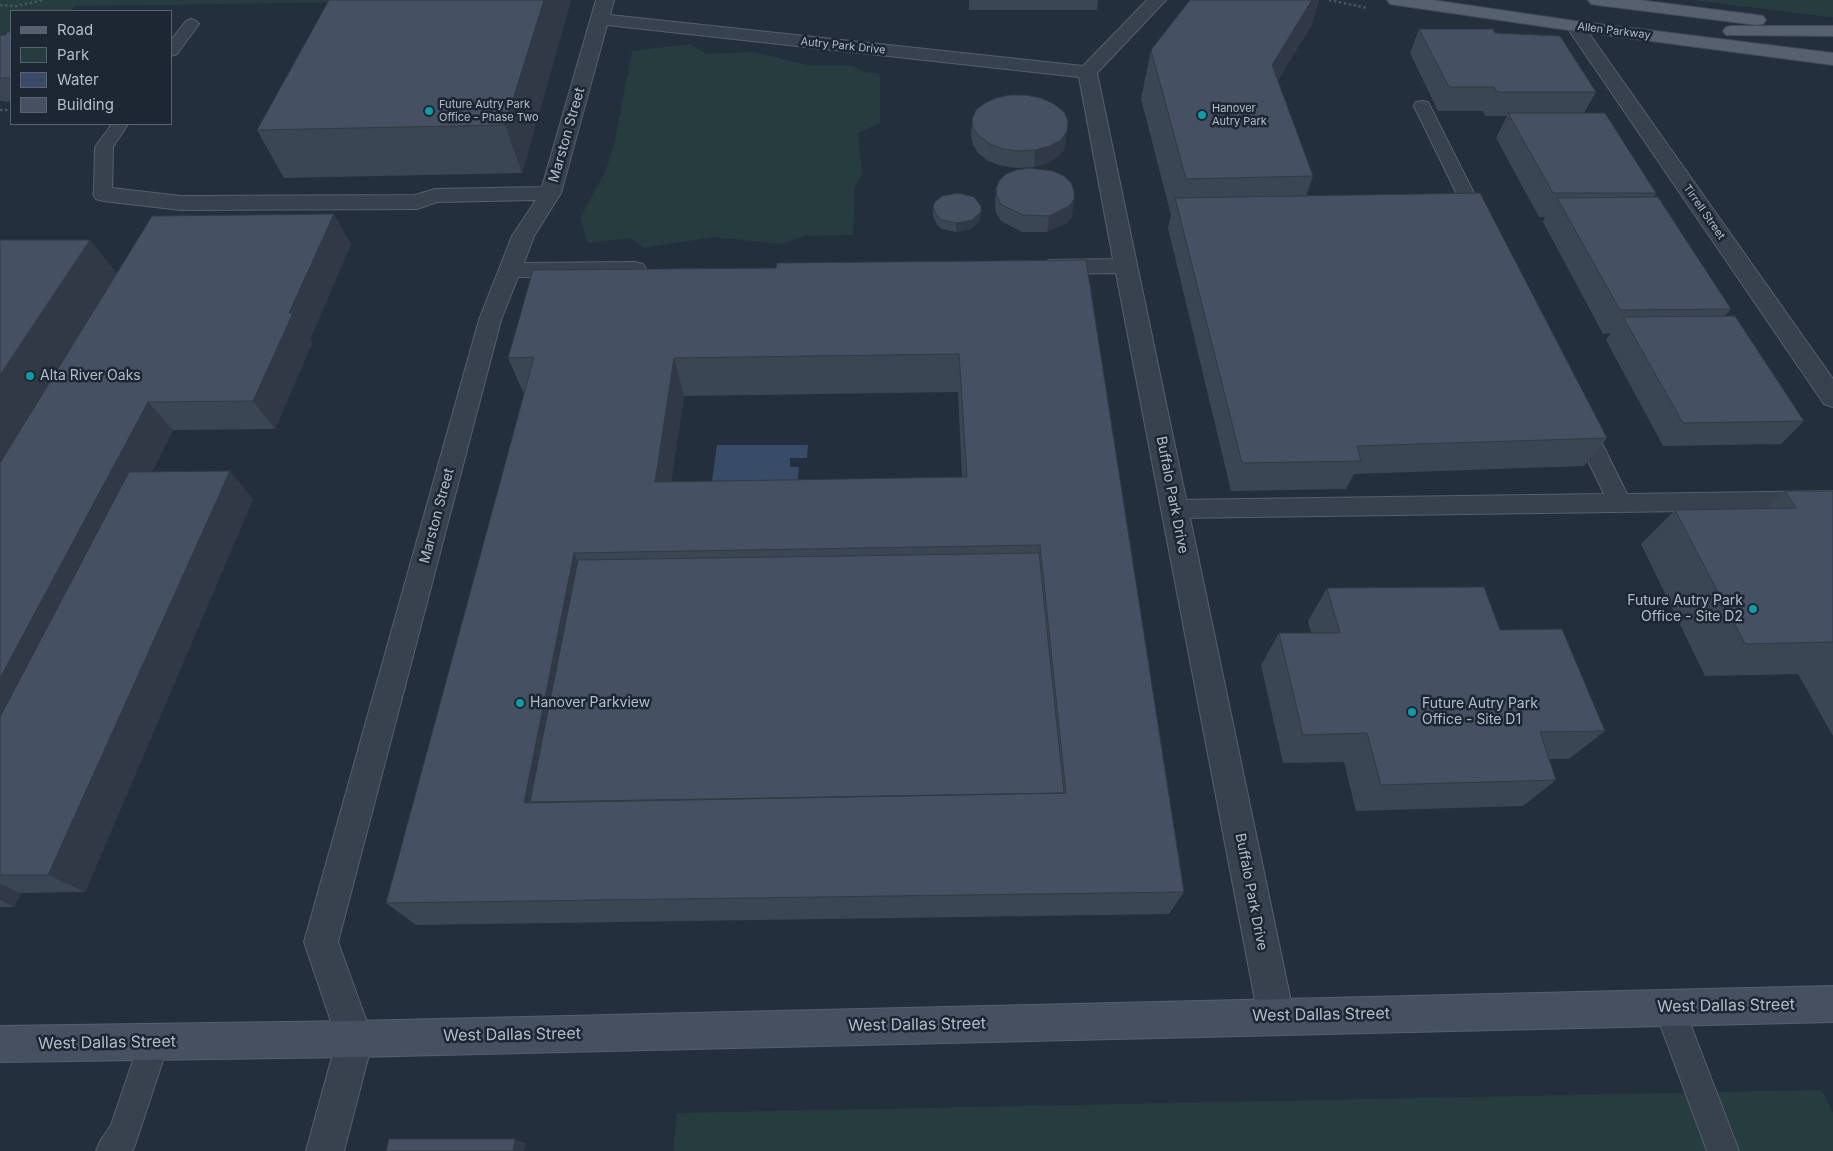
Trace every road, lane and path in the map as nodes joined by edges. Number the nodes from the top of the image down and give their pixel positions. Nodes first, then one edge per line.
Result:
1 (43, 0) edge
2 (604, 0) edge
3 (1157, 0) edge
4 (1396, 0) edge
5 (1597, 0) edge
6 (0, 5) edge
7 (599, 19) junction
8 (190, 24) dead end
9 (1575, 26) junction
10 (1833, 30) edge
11 (172, 50) edge
12 (1833, 58) edge
13 (1088, 72) junction
14 (1422, 106) dead end
15 (119, 125) edge
16 (551, 193) junction
17 (103, 194) joint
18 (1488, 238) edge
19 (1126, 266) junction
20 (1026, 267) edge
21 (658, 269) edge
22 (509, 270) junction
23 (1833, 398) edge
24 (1572, 406) edge
25 (1833, 500) edge
26 (1620, 503) junction
27 (1175, 509) junction
28 (1669, 1008) junction
29 (1830, 1009) edge
30 (1276, 1016) junction
31 (355, 1039) junction
32 (154, 1042) junction
33 (0, 1044) edge
34 (112, 1151) edge
35 (325, 1151) edge
36 (1723, 1151) edge

1 - 6 path
2 - 7 street, Marston Street
3 - 13 street
4 - 9 main road, Allen Parkway
5 - 10 main road
7 - 13 street, Autry Park Drive
7 - 16 street, Marston Street
8 - 11 lane
9 - 10 main road
9 - 12 main road, Allen Parkway
9 - 23 street, Tirrell Street
13 - 19 street, Buffalo Park Drive
14 - 18 lane
15 - 17 lane
16 - 17 street
16 - 22 street, Marston Street
19 - 20 street
19 - 27 street, Buffalo Park Drive
21 - 22 street
22 - 31 street, Marston Street
24 - 26 lane
25 - 26 lane
26 - 27 lane
27 - 30 street, Buffalo Park Drive
28 - 29 main road, West Dallas Street
28 - 30 main road, West Dallas Street
28 - 36 lane
30 - 31 main road, West Dallas Street
31 - 32 main road, West Dallas Street
31 - 35 street
32 - 33 main road, West Dallas Street
32 - 34 lane

